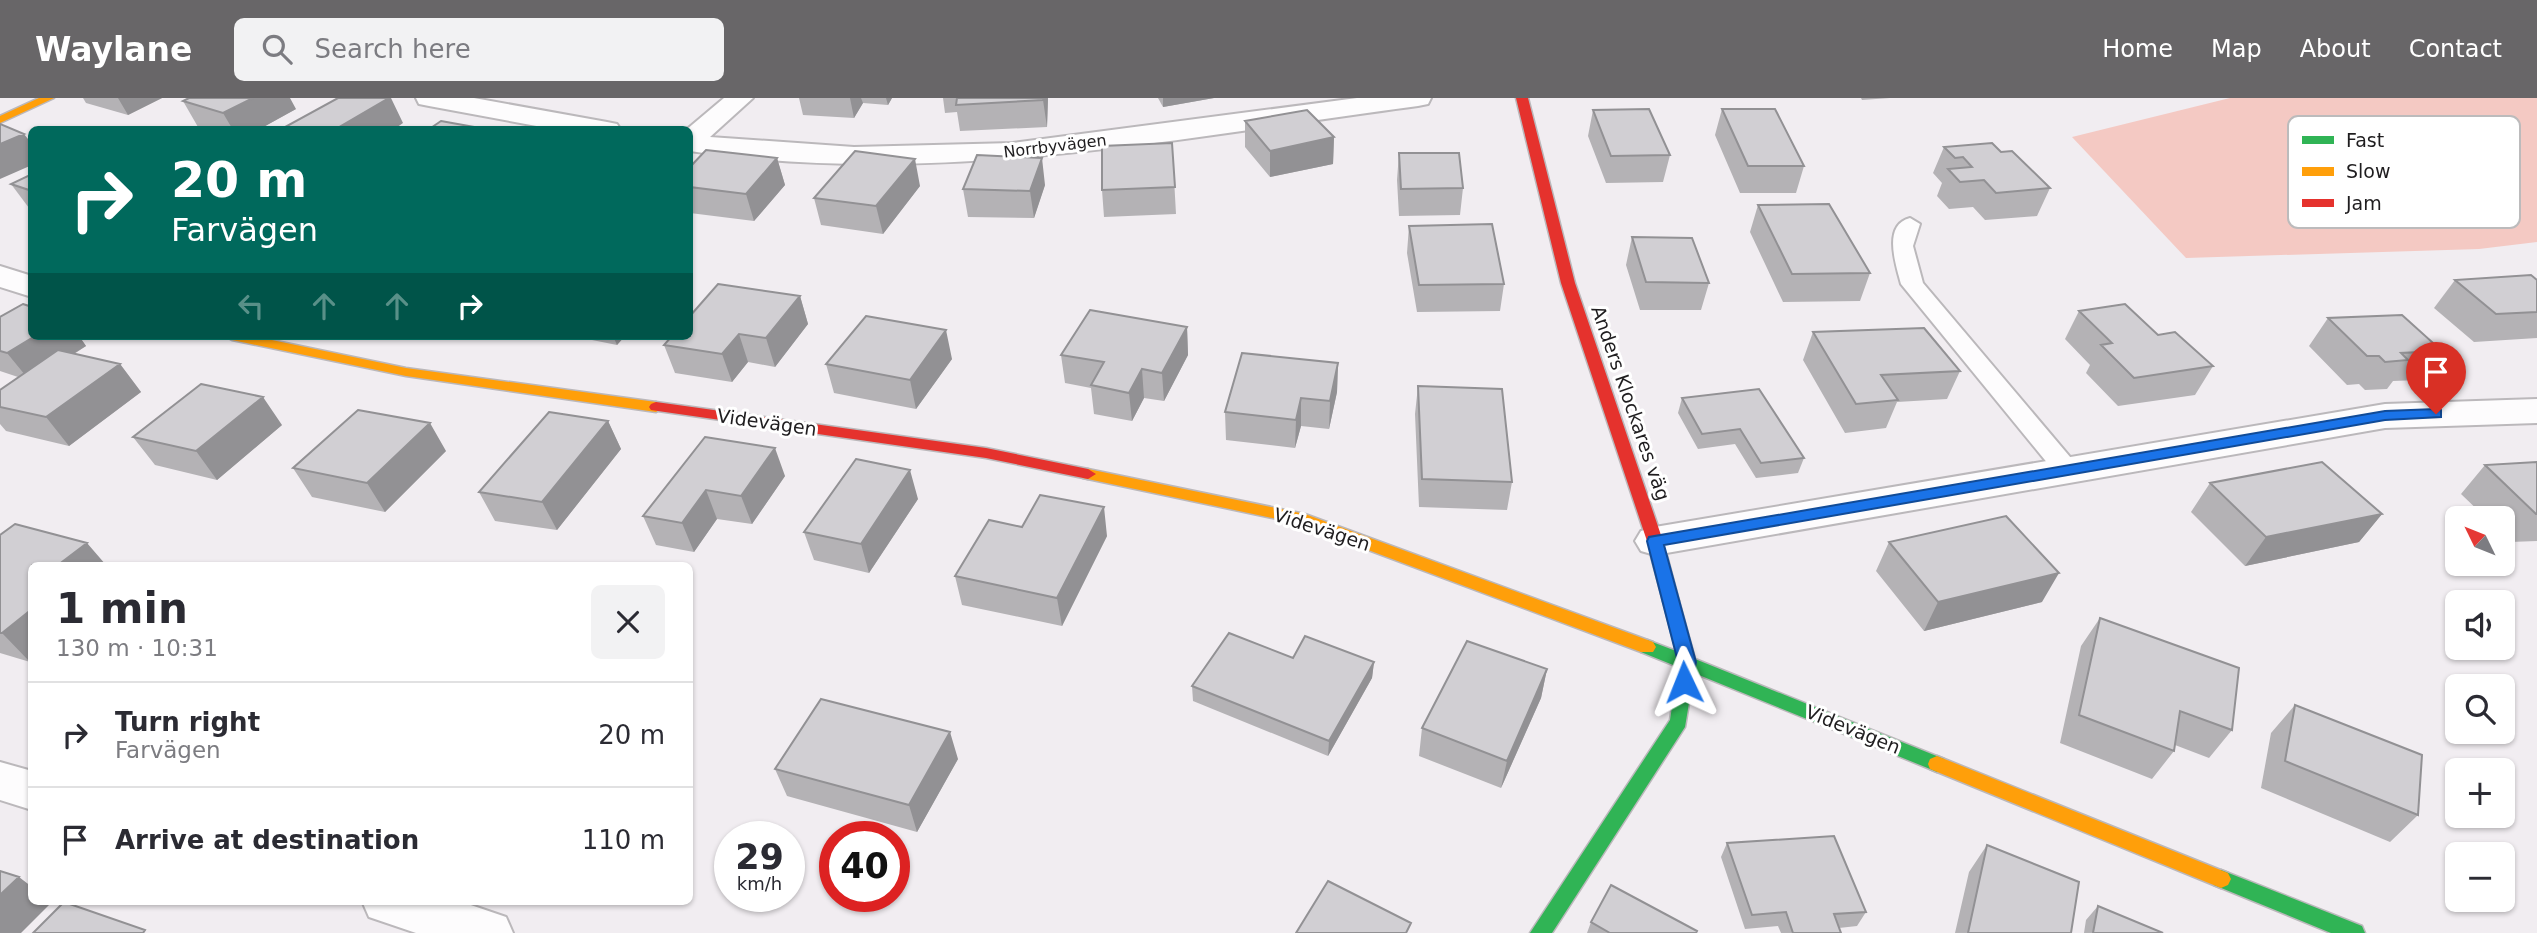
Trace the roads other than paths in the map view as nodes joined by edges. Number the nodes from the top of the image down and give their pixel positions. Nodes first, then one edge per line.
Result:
1 (48, 98) edge
2 (429, 98) edge
3 (740, 98) edge
4 (1418, 98) edge
5 (1522, 98) edge
6 (0, 120) edge
7 (585, 126) edge
8 (693, 139) edge
9 (693, 142) edge
10 (1910, 224) dead end
11 (0, 276) edge
12 (28, 286) edge
13 (251, 340) edge
14 (2537, 411) edge
15 (2067, 470) junction
16 (1655, 541) junction
17 (1687, 662) junction
18 (0, 781) edge
19 (28, 790) edge
20 (399, 905) edge
21 (488, 933) edge
22 (1540, 933) edge
23 (2355, 933) edge

1 - 6 street
2 - 7 street
3 - 8 street
4 - 9 street, Norrbyvägen
5 - 16 street, Anders Klockares väg
10 - 15 lane
11 - 12 street
13 - 17 street, Videvägen
14 - 15 street
15 - 16 street
16 - 17 street, Anders Klockares väg
17 - 22 street, Anders Klockares väg
17 - 23 street, Videvägen
18 - 19 street
20 - 21 street

